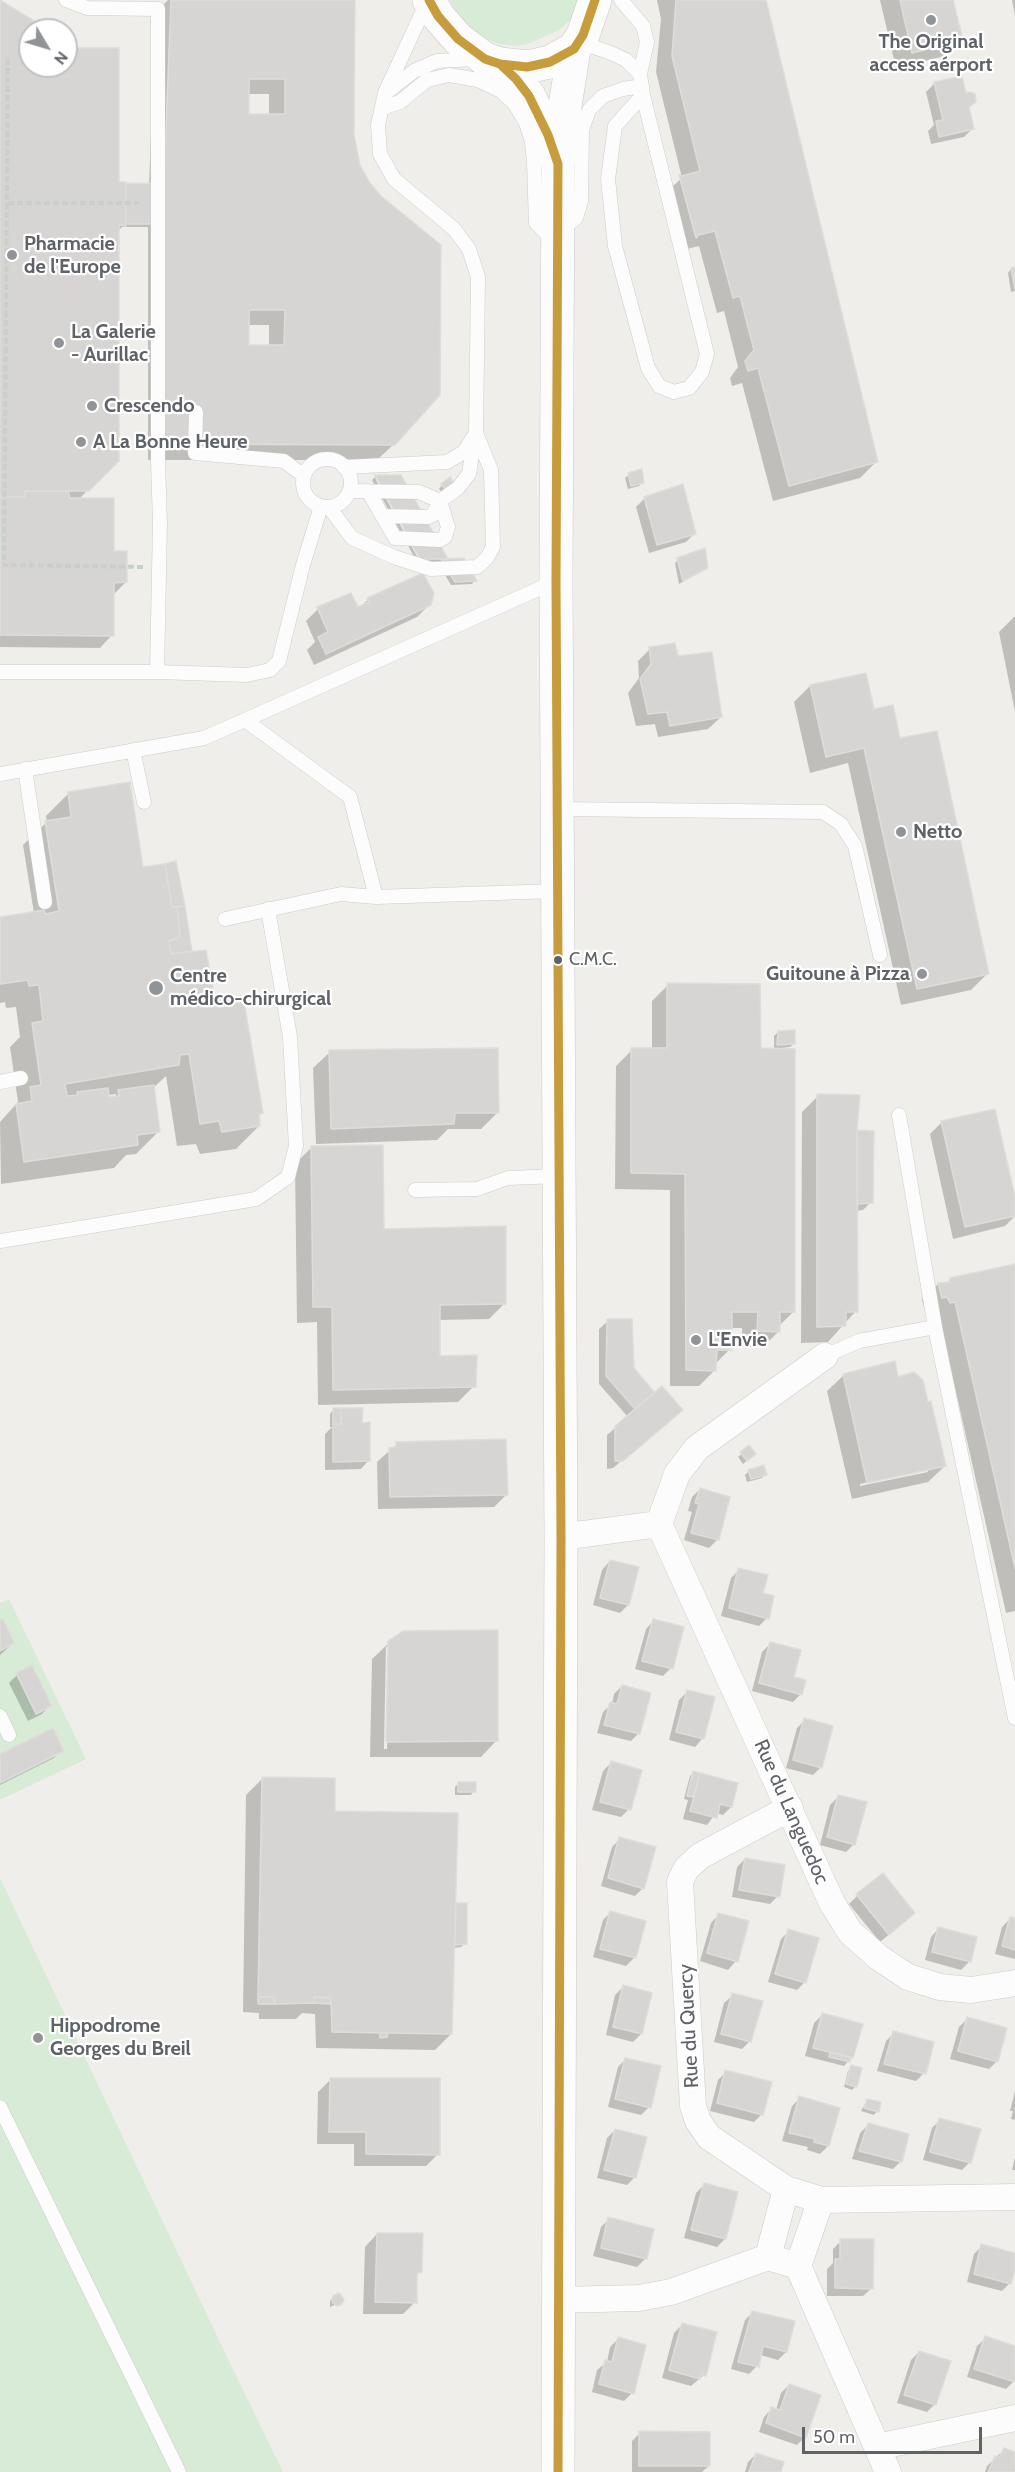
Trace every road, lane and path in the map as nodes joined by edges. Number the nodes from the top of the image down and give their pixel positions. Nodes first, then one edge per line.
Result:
1 (66, 0) edge
2 (428, 0) edge
3 (595, 0) edge
4 (621, 0) edge
5 (576, 46) junction
6 (9, 59) dead end
7 (493, 62) junction
8 (641, 85) junction
9 (385, 93) junction
10 (382, 108) junction
11 (558, 164) junction
12 (158, 202) junction
13 (8, 203) junction
14 (557, 238) junction
15 (195, 412) dead end
16 (476, 433) junction
17 (344, 467) junction
18 (304, 476) junction
19 (349, 491) junction
20 (368, 491) junction
21 (440, 501) junction
22 (325, 507) junction
23 (383, 516) junction
24 (159, 567) junction
25 (556, 581) junction
26 (0, 672) edge
27 (157, 672) junction
28 (245, 720) junction
29 (133, 750) junction
30 (25, 769) junction
31 (0, 774) edge
32 (144, 802) dead end
33 (557, 809) junction
34 (558, 891) junction
35 (376, 897) junction
36 (45, 902) dead end
37 (268, 909) junction
38 (225, 918) dead end
39 (880, 955) dead end
40 (21, 1078) dead end
41 (0, 1082) edge
42 (899, 1115) dead end
43 (559, 1176) junction
44 (415, 1190) dead end
45 (0, 1240) edge
46 (934, 1327) junction
47 (825, 1356) joint
48 (658, 1524) junction
49 (561, 1537) junction
50 (0, 1716) edge
51 (1015, 1718) edge
52 (9, 1735) dead end
53 (790, 1808) junction
54 (1015, 1983) edge
55 (0, 2107) edge
56 (786, 2189) junction
57 (1015, 2197) edge
58 (821, 2200) junction
59 (768, 2257) junction
60 (798, 2266) junction
61 (558, 2300) junction
62 (1015, 2418) edge
63 (877, 2447) junction
64 (179, 2472) edge
65 (558, 2472) edge
66 (888, 2472) edge

1 - 12 lane
2 - 7 main road
2 - 9 lane
3 - 5 main road
4 - 8 lane
5 - 7 main road
5 - 8 lane
5 - 11 main road
6 - 13 path
7 - 9 lane
7 - 11 main road
8 - 8 lane
8 - 14 lane
9 - 10 lane
10 - 14 lane
10 - 16 lane
11 - 14 main road
12 - 13 path
12 - 24 lane
13 - 24 path
14 - 25 main road
15 - 18 lane
16 - 17 lane
16 - 21 lane
16 - 22 lane
17 - 18 lane
17 - 19 lane
18 - 22 lane
19 - 20 lane
19 - 22 lane
20 - 21 lane
20 - 23 lane
21 - 23 lane
21 - 23 lane
22 - 27 lane
24 - 27 lane
25 - 28 lane
25 - 33 main road
26 - 27 lane
28 - 29 lane
28 - 35 lane
29 - 30 lane
29 - 32 lane
30 - 31 lane
30 - 36 lane
33 - 34 main road
33 - 39 lane
34 - 35 lane
34 - 43 main road
35 - 37 lane
37 - 38 lane
37 - 45 lane
40 - 41 lane
42 - 46 lane
43 - 44 lane
43 - 49 main road
46 - 47 lane
46 - 51 lane
47 - 48 street
48 - 49 street
48 - 53 street, Rue du Languedoc
49 - 61 main road
50 - 52 lane
53 - 54 street, Rue du Languedoc
53 - 56 street, Rue du Quercy
55 - 64 lane
56 - 58 street
56 - 59 street
57 - 58 street
58 - 60 street
59 - 60 street
59 - 61 street
60 - 63 street
61 - 65 main road
62 - 63 street
63 - 66 street

